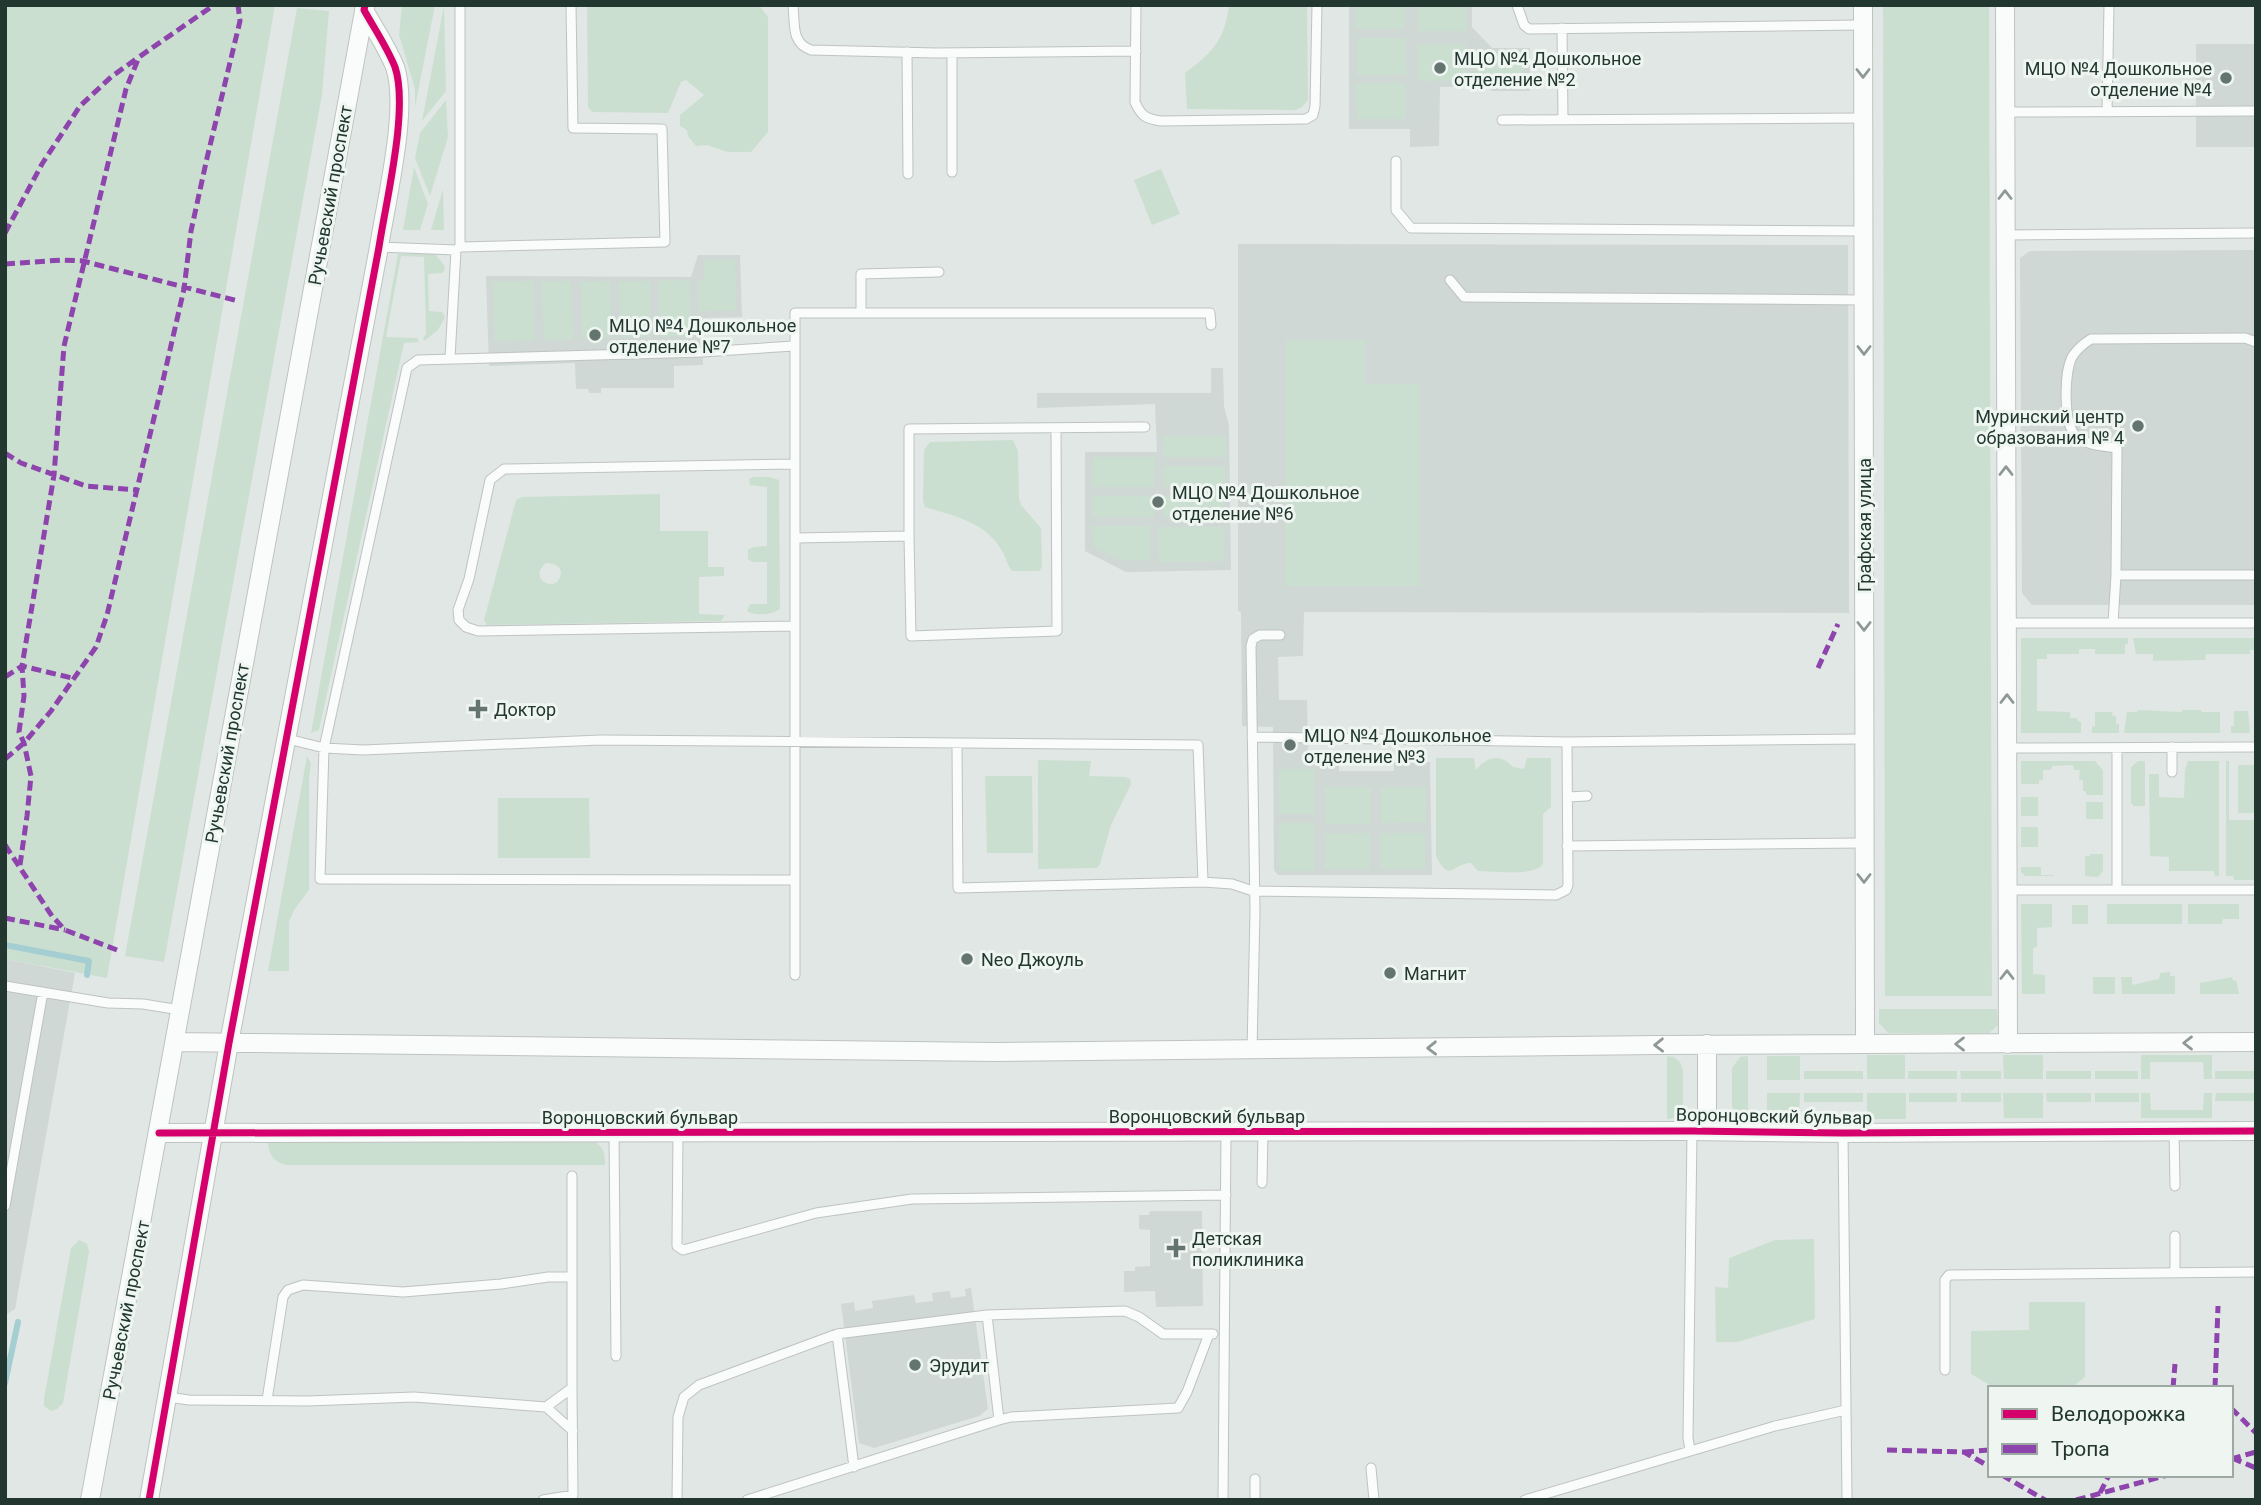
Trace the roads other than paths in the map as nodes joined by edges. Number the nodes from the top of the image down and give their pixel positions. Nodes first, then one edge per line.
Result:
1 (460, 5) edge
2 (572, 5) edge
3 (793, 5) edge
4 (1136, 5) edge
5 (1317, 5) edge
6 (1517, 5) edge
7 (1863, 5) edge
8 (2004, 5) edge
9 (2109, 5) edge
10 (365, 8) edge
11 (1863, 25) junction
12 (1562, 28) junction
13 (1136, 51) junction
14 (907, 52) junction
15 (952, 53) junction
16 (2256, 111) edge
17 (2005, 112) junction
18 (2107, 112) junction
19 (1864, 118) junction
20 (1502, 120) dead end
21 (1563, 120) junction
22 (1396, 161) dead end
23 (952, 172) dead end
24 (908, 174) dead end
25 (1864, 231) junction
26 (2256, 233) edge
27 (2006, 235) junction
28 (379, 247) junction
29 (458, 248) junction
30 (939, 272) dead end
31 (1450, 280) dead end
32 (1864, 300) junction
33 (861, 313) junction
34 (1211, 325) dead end
35 (2256, 342) edge
36 (794, 346) junction
37 (450, 358) junction
38 (1144, 427) dead end
39 (1056, 428) junction
40 (794, 464) junction
41 (909, 536) junction
42 (794, 538) junction
43 (2116, 575) junction
44 (2256, 575) edge
45 (2006, 623) junction
46 (2113, 623) junction
47 (2256, 623) edge
48 (794, 626) junction
49 (1280, 635) dead end
50 (1252, 737) junction
51 (288, 739) junction
52 (1864, 739) junction
53 (795, 742) junction
54 (1567, 742) junction
55 (957, 743) junction
56 (2172, 747) junction
57 (2256, 747) edge
58 (324, 748) junction
59 (2007, 748) junction
60 (2117, 748) junction
61 (2172, 772) dead end
62 (1587, 796) dead end
63 (1567, 797) junction
64 (1864, 843) junction
65 (1567, 846) junction
66 (795, 880) junction
67 (1203, 882) junction
68 (2007, 890) junction
69 (2117, 890) junction
70 (1254, 891) junction
71 (2256, 891) edge
72 (795, 975) dead end
73 (5, 986) edge
74 (43, 992) junction
75 (180, 1010) junction
76 (175, 1042) junction
77 (2256, 1042) edge
78 (229, 1043) junction
79 (1707, 1044) junction
80 (1865, 1044) junction
81 (2008, 1044) junction
82 (1252, 1051) junction
83 (2174, 1130) junction
84 (1700, 1131) junction
85 (2256, 1131) edge
86 (678, 1132) junction
87 (1226, 1132) junction
88 (1263, 1132) junction
89 (159, 1133) junction
90 (214, 1133) junction
91 (614, 1133) junction
92 (1843, 1133) junction
93 (572, 1176) dead end
94 (1262, 1183) dead end
95 (2175, 1186) dead end
96 (1226, 1195) junction
97 (5, 1206) edge
98 (2175, 1236) dead end
99 (2175, 1272) junction
100 (2256, 1272) edge
101 (572, 1277) junction
102 (987, 1315) junction
103 (837, 1334) junction
104 (1209, 1334) junction
105 (1224, 1334) junction
106 (616, 1356) dead end
107 (1945, 1370) dead end
108 (572, 1388) junction
109 (168, 1397) junction
110 (267, 1400) junction
111 (546, 1407) junction
112 (1846, 1410) junction
113 (999, 1420) junction
114 (572, 1431) junction
115 (1690, 1450) junction
116 (854, 1467) junction
117 (1371, 1468) dead end
118 (1255, 1479) dead end
119 (90, 1500) edge
120 (149, 1500) edge
121 (543, 1500) edge
122 (677, 1500) edge
123 (747, 1500) edge
124 (1223, 1500) edge
125 (1255, 1500) edge
126 (1374, 1500) edge
127 (1525, 1500) edge
128 (1847, 1500) edge

1 - 29 lane
2 - 29 lane
3 - 14 lane
4 - 13 lane
5 - 13 lane
6 - 12 lane
7 - 11 street, Графская улица
8 - 17 street
9 - 18 lane
10 - 28 street
10 - 75 street, Ручьевский проспект
11 - 12 lane
11 -> 19 street, Графская улица
12 - 21 lane
13 - 15 lane
14 - 15 lane
14 - 24 lane
15 - 23 lane
16 - 18 lane
17 - 18 lane
27 -> 17 street
19 - 21 lane
19 - 25 street, Графская улица
20 - 21 lane
22 - 25 lane
25 - 32 street, Графская улица
26 - 27 lane
45 -> 27 street
28 - 29 lane
28 - 51 street
29 - 37 lane
30 - 33 lane
31 - 32 lane
32 -> 52 street, Графская улица
33 - 34 lane
33 - 36 lane
35 - 43 lane
36 - 37 lane
36 - 40 lane
37 - 58 lane
38 - 39 lane
39 - 41 lane
39 - 41 lane
40 - 42 lane
40 - 48 lane
41 - 42 lane
42 - 48 lane
43 - 44 lane
43 - 46 lane
45 - 46 lane
59 -> 45 street
46 - 47 lane
48 - 53 lane
49 - 50 lane
50 - 54 lane
50 - 70 lane
51 - 58 lane
51 - 78 street
52 - 54 lane
52 - 64 street, Графская улица
53 - 55 lane
53 - 58 lane
53 - 66 lane
54 - 63 lane
55 - 67 lane
55 - 67 lane
56 - 57 lane
56 - 60 lane
56 - 61 lane
58 - 66 lane
59 - 60 lane
59 - 68 street
60 - 69 lane
62 - 63 lane
63 - 65 lane
64 - 65 lane
64 -> 80 street, Графская улица
65 - 70 lane
66 - 72 lane
67 - 70 lane
68 - 69 lane
81 -> 68 street
69 - 71 lane
70 - 82 lane
73 - 74 lane
74 - 75 lane
74 - 97 lane
75 - 76 street, Ручьевский проспект
76 - 78 street
76 - 89 street, Ручьевский проспект
77 -> 81 street
78 - 82 street
78 - 90 street
79 - 80 street
79 -> 82 street
79 - 84 street
81 -> 80 street
83 - 85 street, Воронцовский бульвар
83 - 92 street, Воронцовский бульвар
83 - 95 lane
84 - 88 street, Воронцовский бульвар
84 - 92 street, Воронцовский бульвар
84 - 115 lane
86 - 87 street, Воронцовский бульвар
86 - 91 street, Воронцовский бульвар
86 - 96 lane
87 - 88 street, Воронцовский бульвар
87 - 96 lane
88 - 94 lane
89 - 90 street, Воронцовский бульвар
89 - 119 street, Ручьевский проспект
90 - 91 street, Воронцовский бульвар
90 - 109 street
91 - 106 lane
92 - 112 lane
93 - 101 lane
96 - 105 lane
98 - 99 lane
99 - 100 lane
99 - 107 lane
101 - 108 lane
101 - 110 lane
102 - 103 lane
102 - 104 lane
102 - 113 lane
103 - 116 lane
103 - 122 lane
104 - 105 lane
104 - 113 lane
105 - 124 lane
108 - 111 lane
108 - 114 lane
109 - 110 lane
109 - 120 street
110 - 111 lane
111 - 114 lane
112 - 115 lane
112 - 128 lane
113 - 116 lane
114 - 121 lane
115 - 127 lane
116 - 123 lane
117 - 126 lane
118 - 125 lane

